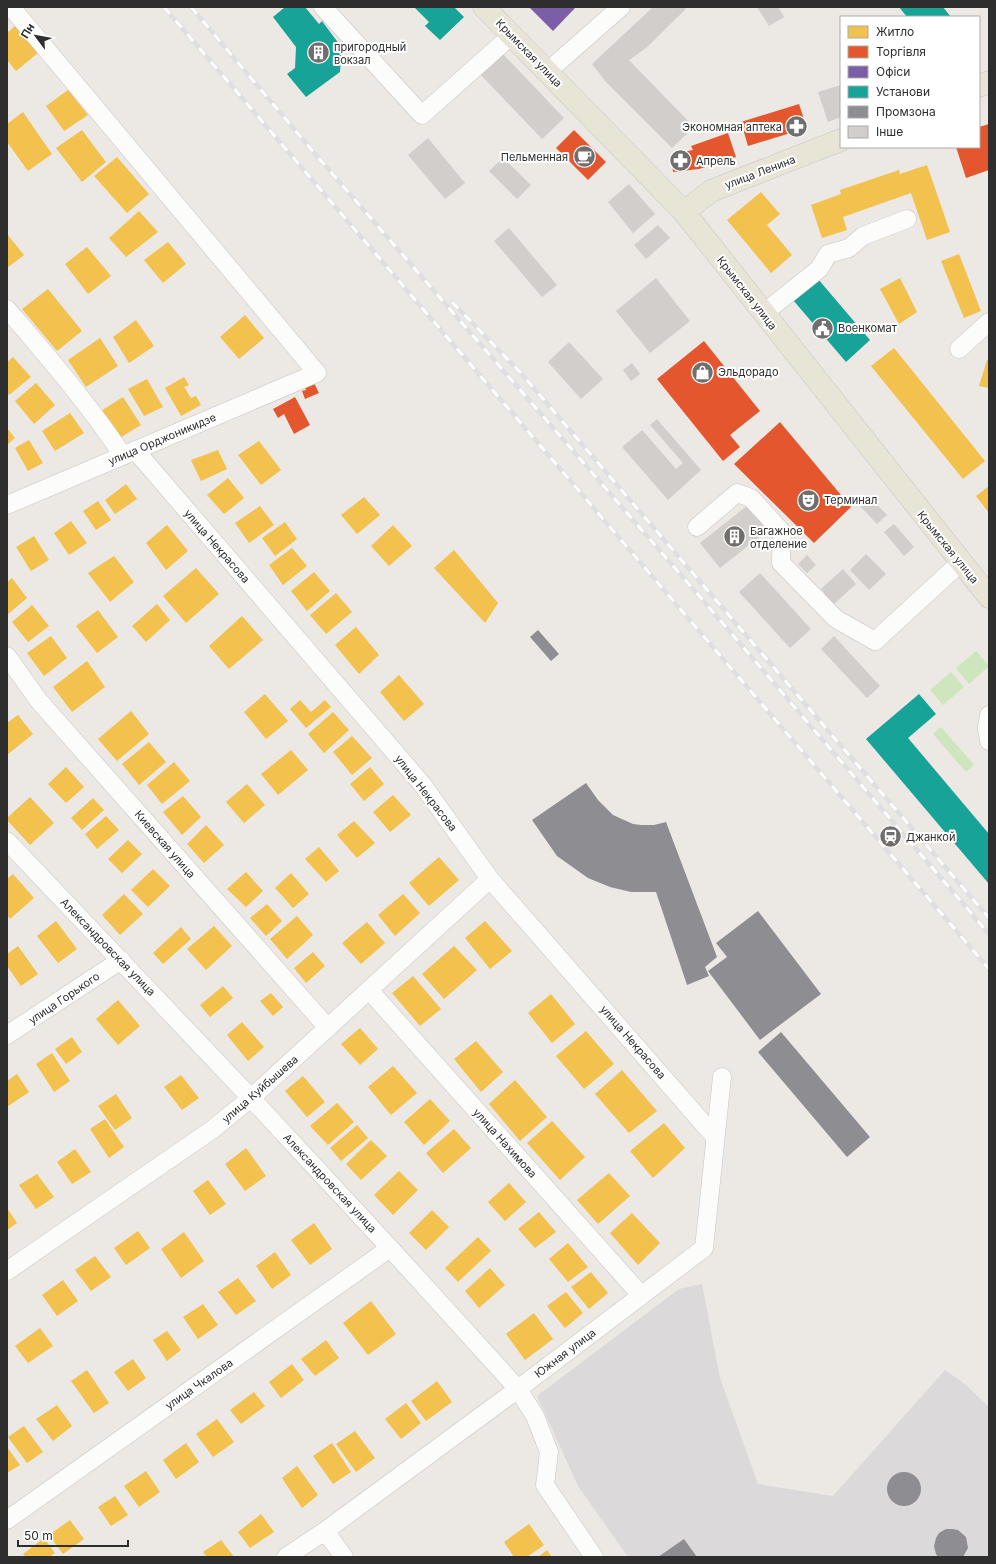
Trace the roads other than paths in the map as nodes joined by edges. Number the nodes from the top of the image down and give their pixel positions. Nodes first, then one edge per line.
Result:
1 (11, 7) edge
2 (323, 7) edge
3 (484, 7) edge
4 (620, 7) edge
5 (512, 35) junction
6 (547, 72) junction
7 (840, 140) edge
8 (684, 212) junction
9 (907, 219) dead end
10 (7, 309) edge
11 (764, 314) junction
12 (989, 322) edge
13 (960, 349) dead end
14 (129, 453) junction
15 (7, 505) edge
16 (697, 527) dead end
17 (960, 563) junction
18 (989, 597) edge
19 (7, 656) edge
20 (989, 715) edge
21 (989, 741) edge
22 (7, 840) edge
23 (490, 879) junction
24 (120, 960) junction
25 (369, 990) junction
26 (328, 1028) junction
27 (7, 1035) edge
28 (722, 1077) dead end
29 (251, 1098) junction
30 (715, 1137) junction
31 (390, 1248) junction
32 (7, 1271) edge
33 (641, 1295) junction
34 (518, 1389) junction
35 (7, 1520) edge
36 (325, 1531) junction
37 (286, 1557) edge
38 (344, 1557) edge
39 (594, 1557) edge

1 - 14 street, улица Орджоникидзе
2 - 5 street
3 - 5 main road, Крымская улица
4 - 6 street
5 - 6 main road, Крымская улица
6 - 8 main road, Крымская улица
7 - 8 main road, улица Ленина
8 - 11 main road, Крымская улица
9 - 11 street
10 - 14 street, улица Некрасова
11 - 17 main road, Крымская улица
12 - 13 street
14 - 15 street, улица Орджоникидзе
14 - 23 street, улица Некрасова
16 - 17 street
17 - 18 main road, Крымская улица
19 - 26 street, Киевская улица
20 - 21 street
22 - 24 street, Александровская улица
23 - 25 street, улица Куйбышева
23 - 30 street, улица Некрасова
24 - 27 street, улица Горького
24 - 29 street, Александровская улица
25 - 26 street, улица Куйбышева
25 - 33 street, улица Нахимова
26 - 29 street, улица Куйбышева
28 - 30 street, Южная улица
29 - 31 street, Александровская улица
29 - 32 street, улица Куйбышева
30 - 33 street, Южная улица
31 - 34 street, Александровская улица
31 - 35 street, улица Чкалова
33 - 34 street, Южная улица
34 - 36 street, Южная улица
34 - 39 street, Александровская улица
36 - 37 street, Южная улица
36 - 38 street

